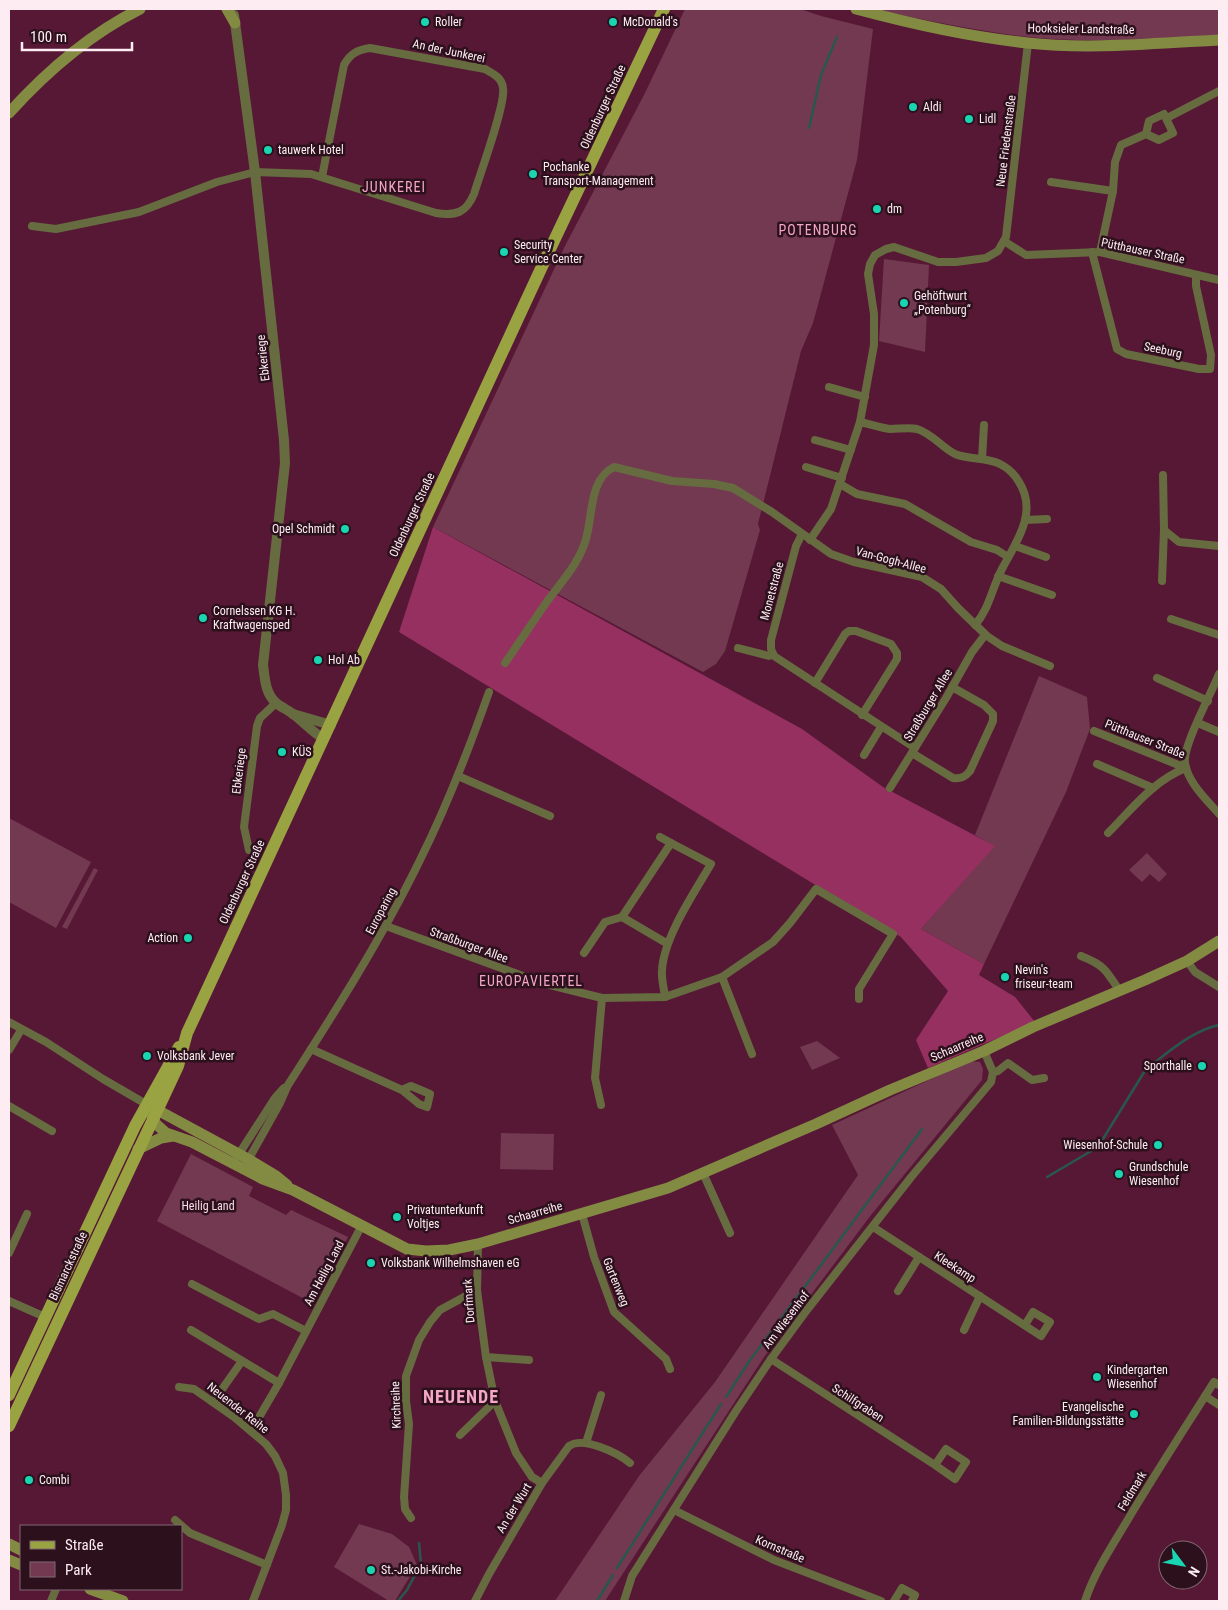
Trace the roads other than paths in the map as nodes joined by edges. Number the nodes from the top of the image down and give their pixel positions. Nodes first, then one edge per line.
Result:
1 (140, 9) edge
2 (664, 9) edge
3 (856, 9) edge
4 (233, 12) edge
5 (1219, 40) edge
6 (1028, 43) junction
7 (1219, 91) edge
8 (9, 113) edge
9 (1167, 118) junction
10 (1146, 134) junction
11 (255, 172) junction
12 (322, 177) junction
13 (1052, 182) dead end
14 (1113, 191) junction
15 (32, 226) dead end
16 (1004, 241) junction
17 (1096, 252) junction
18 (1196, 275) junction
19 (1219, 280) edge
20 (829, 387) dead end
21 (865, 397) junction
22 (860, 422) junction
23 (984, 425) dead end
24 (815, 440) dead end
25 (851, 450) junction
26 (982, 459) junction
27 (806, 467) dead end
28 (1163, 475) dead end
29 (841, 481) junction
30 (1047, 518) dead end
31 (1025, 520) junction
32 (1164, 530) junction
33 (802, 534) junction
34 (810, 540) junction
35 (1015, 546) junction
36 (1219, 546) edge
37 (1008, 557) junction
38 (1046, 557) dead end
39 (998, 576) junction
40 (1162, 581) dead end
41 (1052, 595) dead end
42 (1171, 620) dead end
43 (975, 625) junction
44 (985, 635) junction
45 (1219, 635) edge
46 (738, 648) dead end
47 (773, 654) junction
48 (505, 663) dead end
49 (1050, 666) dead end
50 (1219, 674) edge
51 (1157, 678) dead end
52 (814, 683) junction
53 (952, 687) junction
54 (489, 692) dead end
55 (1208, 700) junction
56 (276, 703) junction
57 (292, 713) junction
58 (862, 715) junction
59 (1198, 723) junction
60 (330, 725) junction
61 (881, 727) junction
62 (1094, 731) dead end
63 (1219, 732) edge
64 (324, 739) junction
65 (913, 751) junction
66 (864, 755) dead end
67 (1097, 764) dead end
68 (1186, 768) junction
69 (458, 776) junction
70 (890, 788) dead end
71 (1153, 788) junction
72 (1219, 814) edge
73 (550, 816) dead end
74 (1108, 833) dead end
75 (660, 836) dead end
76 (671, 843) junction
77 (249, 850) dead end
78 (622, 917) junction
79 (386, 926) junction
80 (1219, 941) edge
81 (668, 944) junction
82 (584, 953) dead end
83 (1081, 956) dead end
84 (1187, 961) junction
85 (722, 977) junction
86 (1219, 987) edge
87 (1118, 990) junction
88 (665, 997) junction
89 (602, 998) junction
90 (858, 999) dead end
91 (9, 1022) edge
92 (21, 1030) junction
93 (311, 1049) junction
94 (9, 1050) edge
95 (984, 1051) junction
96 (752, 1054) dead end
97 (993, 1072) junction
98 (1044, 1078) dead end
99 (402, 1090) dead end
100 (601, 1104) dead end
101 (9, 1106) edge
102 (152, 1110) junction
103 (52, 1131) dead end
104 (173, 1136) junction
105 (138, 1149) junction
106 (241, 1161) junction
107 (703, 1174) junction
108 (27, 1214) dead end
109 (582, 1214) junction
110 (362, 1225) junction
111 (873, 1227) junction
112 (730, 1233) dead end
113 (478, 1244) junction
114 (9, 1253) edge
115 (919, 1256) junction
116 (192, 1284) dead end
117 (477, 1290) junction
118 (898, 1291) dead end
119 (980, 1296) junction
120 (9, 1300) edge
121 (45, 1317) junction
122 (1025, 1325) dead end
123 (191, 1330) dead end
124 (964, 1330) dead end
125 (306, 1331) junction
126 (486, 1357) junction
127 (771, 1359) junction
128 (529, 1360) dead end
129 (242, 1361) junction
130 (670, 1369) dead end
131 (278, 1383) junction
132 (1219, 1385) edge
133 (179, 1387) dead end
134 (9, 1394) edge
135 (601, 1395) dead end
136 (1205, 1396) junction
137 (495, 1401) junction
138 (213, 1402) junction
139 (1219, 1405) edge
140 (9, 1426) edge
141 (251, 1430) junction
142 (460, 1435) dead end
143 (586, 1443) junction
144 (630, 1463) dead end
145 (935, 1465) dead end
146 (542, 1483) junction
147 (674, 1510) junction
148 (411, 1518) dead end
149 (175, 1520) dead end
150 (181, 1525) edge
151 (182, 1526) edge
152 (267, 1565) junction
153 (96, 1590) edge
154 (123, 1601) edge
155 (253, 1601) edge
156 (476, 1601) edge
157 (624, 1601) edge
158 (881, 1601) edge
159 (894, 1601) edge
160 (912, 1601) edge
161 (1085, 1601) edge

1 - 8 main road
2 - 60 main road, Oldenburger Straße
3 - 6 main road, Hooksieler Landstraße
4 - 11 street, Ebkeriege
5 - 6 main road, Hooksieler Landstraße
6 - 16 street, Neue Friedenstraße
7 - 9 street
9 - 10 street
9 - 10 street
10 - 14 street
11 - 12 street, An der Junkerei
11 - 15 street, An der Junkerei
11 - 56 street, Ebkeriege
12 - 12 street, An der Junkerei
13 - 14 street
14 - 17 street
16 - 17 street, Pütthauser Straße
16 - 21 street
17 - 18 street, Pütthauser Straße
17 - 18 street, Seeburg
18 - 19 street, Pütthauser Straße
20 - 21 street
21 - 22 street
22 - 25 street
22 - 26 street
23 - 26 street
24 - 25 street
25 - 29 street
26 - 31 street
27 - 29 street
28 - 32 street
29 - 34 street
29 - 37 street
30 - 31 street
31 - 35 street
32 - 36 street
32 - 40 street
33 - 34 street, Van-Gogh-Allee
33 - 47 street, Monetstraße
33 - 48 street, Van-Gogh-Allee
34 - 43 street, Van-Gogh-Allee
35 - 37 street
35 - 38 street
37 - 39 street
39 - 41 street
39 - 43 street
42 - 45 street
43 - 44 street, Van-Gogh-Allee
44 - 49 street, Van-Gogh-Allee
44 - 53 street, Straßburger Allee
46 - 47 street
47 - 52 street
50 - 55 street, Pütthauser Straße
51 - 55 street
52 - 58 street
52 - 58 street
53 - 65 street, Straßburger Allee
53 - 65 street
54 - 69 street, Europaring
55 - 59 street, Pütthauser Straße
56 - 57 street
56 - 77 street, Ebkeriege
57 - 60 street
57 - 64 street
58 - 61 street
59 - 63 street
59 - 68 street, Pütthauser Straße
60 - 64 main road, Oldenburger Straße
61 - 65 street
61 - 66 street
62 - 68 street, Pütthauser Straße
64 - 102 main road, Oldenburger Straße
65 - 70 street, Straßburger Allee
67 - 71 street
68 - 71 street, Pütthauser Straße
68 - 72 street, Pütthauser Straße
69 - 73 street
69 - 79 street, Europaring
71 - 74 street, Pütthauser Straße
75 - 76 street
76 - 78 street
76 - 81 street
78 - 81 street
78 - 82 street
79 - 89 street, Straßburger Allee
79 - 93 street, Europaring
80 - 84 main road, Schaarreihe
81 - 88 street
83 - 87 street
84 - 86 street
84 - 87 main road, Schaarreihe
85 - 88 street, Straßburger Allee
85 - 90 street, Straßburger Allee
85 - 96 street
87 - 95 main road, Schaarreihe
88 - 89 street, Straßburger Allee
89 - 100 street
91 - 92 street
92 - 94 street
92 - 102 street
93 - 99 street
93 - 106 street, Europaring
95 - 97 street
95 - 107 main road, Schaarreihe
97 - 98 street
97 - 111 street, Am Wiesenhof
101 - 103 street
102 - 104 main road
102 - 105 main road, Bismarckstraße
102 - 106 main road, Schaarreihe
102 - 121 main road, Bismarckstraße
104 - 105 main road
104 - 106 main road, Schaarreihe
105 - 140 main road, Bismarckstraße
106 - 110 main road, Schaarreihe
107 - 109 main road, Schaarreihe
107 - 112 street
108 - 114 street
109 - 113 main road, Schaarreihe
109 - 130 street, Gartenweg
110 - 113 main road, Schaarreihe
110 - 125 street, Am Heilig Land
111 - 115 street, Kleekamp
111 - 127 street, Am Wiesenhof
113 - 117 street, Dorfmark
115 - 118 street, Kleekamp
115 - 119 street, Kleekamp
116 - 125 street
117 - 126 street, Dorfmark
117 - 148 street, Kirchreihe
119 - 122 street, Kleekamp
119 - 124 street, Kleekamp
120 - 121 street
121 - 134 main road, Bismarckstraße
123 - 129 street
125 - 131 street, Am Heilig Land
126 - 128 street
126 - 137 street, Dorfmark
127 - 145 street, Schilfgraben
127 - 147 street, Am Wiesenhof
129 - 131 street
129 - 138 street
131 - 141 street, Am Heilig Land
132 - 136 street, Feldmark
133 - 138 street, Neuender Reihe
135 - 143 street
136 - 139 street
136 - 161 street, Feldmark
137 - 142 street
137 - 146 street, Dorfmark
138 - 141 street, Neuender Reihe
141 - 152 street, Neuender Reihe
143 - 144 street
143 - 146 street, An der Wurt
146 - 156 street, An der Wurt
147 - 157 street, Am Wiesenhof
147 - 158 street, Kornstraße
149 - 150 street
151 - 152 street
152 - 155 street, Neuender Reihe
153 - 154 main road
159 - 160 street

